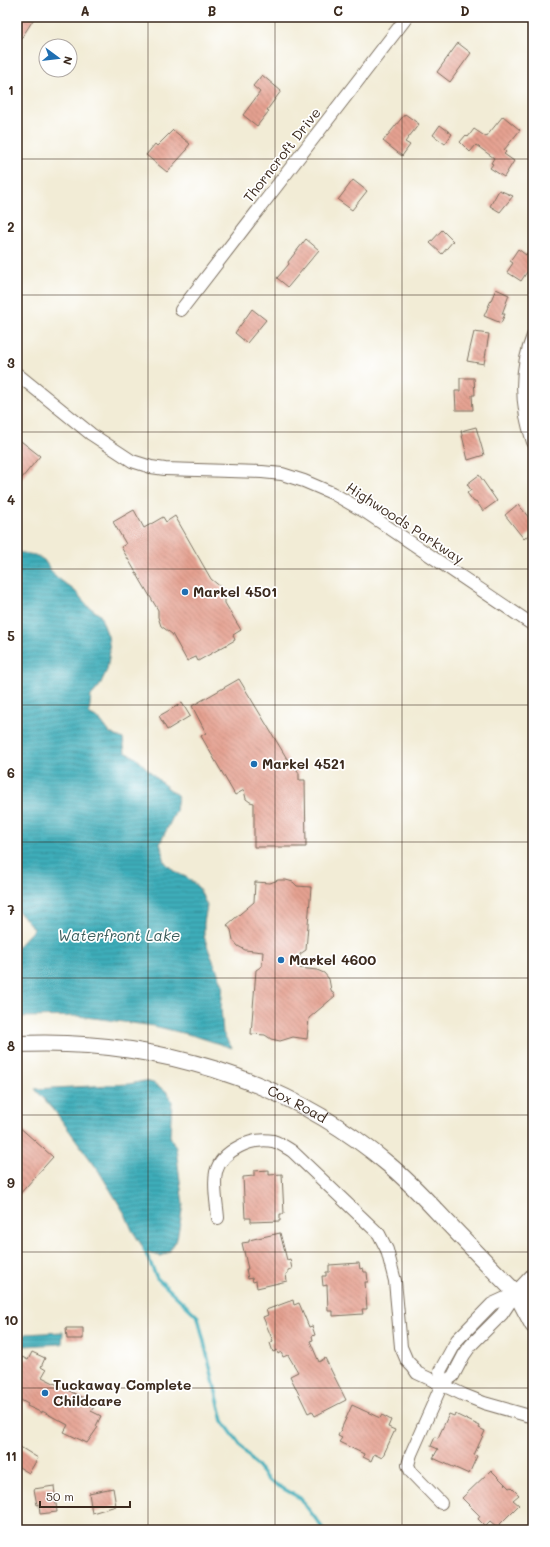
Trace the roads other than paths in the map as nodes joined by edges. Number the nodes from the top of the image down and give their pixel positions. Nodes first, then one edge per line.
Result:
1 (407, 17) edge
2 (181, 310) dead end
3 (532, 338) edge
4 (17, 374) edge
5 (533, 442) edge
6 (533, 625) edge
7 (17, 1044) edge
8 (218, 1218) dead end
9 (533, 1275) edge
10 (516, 1292) junction
11 (533, 1303) edge
12 (533, 1325) edge
13 (442, 1384) junction
14 (533, 1417) edge
15 (441, 1503) dead end

1 - 2 street, Thorncroft Drive
3 - 5 street
4 - 6 street, Highwoods Parkway
7 - 10 main road, Cox Road
8 - 13 street
9 - 10 street
10 - 11 main road, Cox Road
10 - 12 main road, Cox Road
10 - 13 street
13 - 14 street
13 - 15 street

